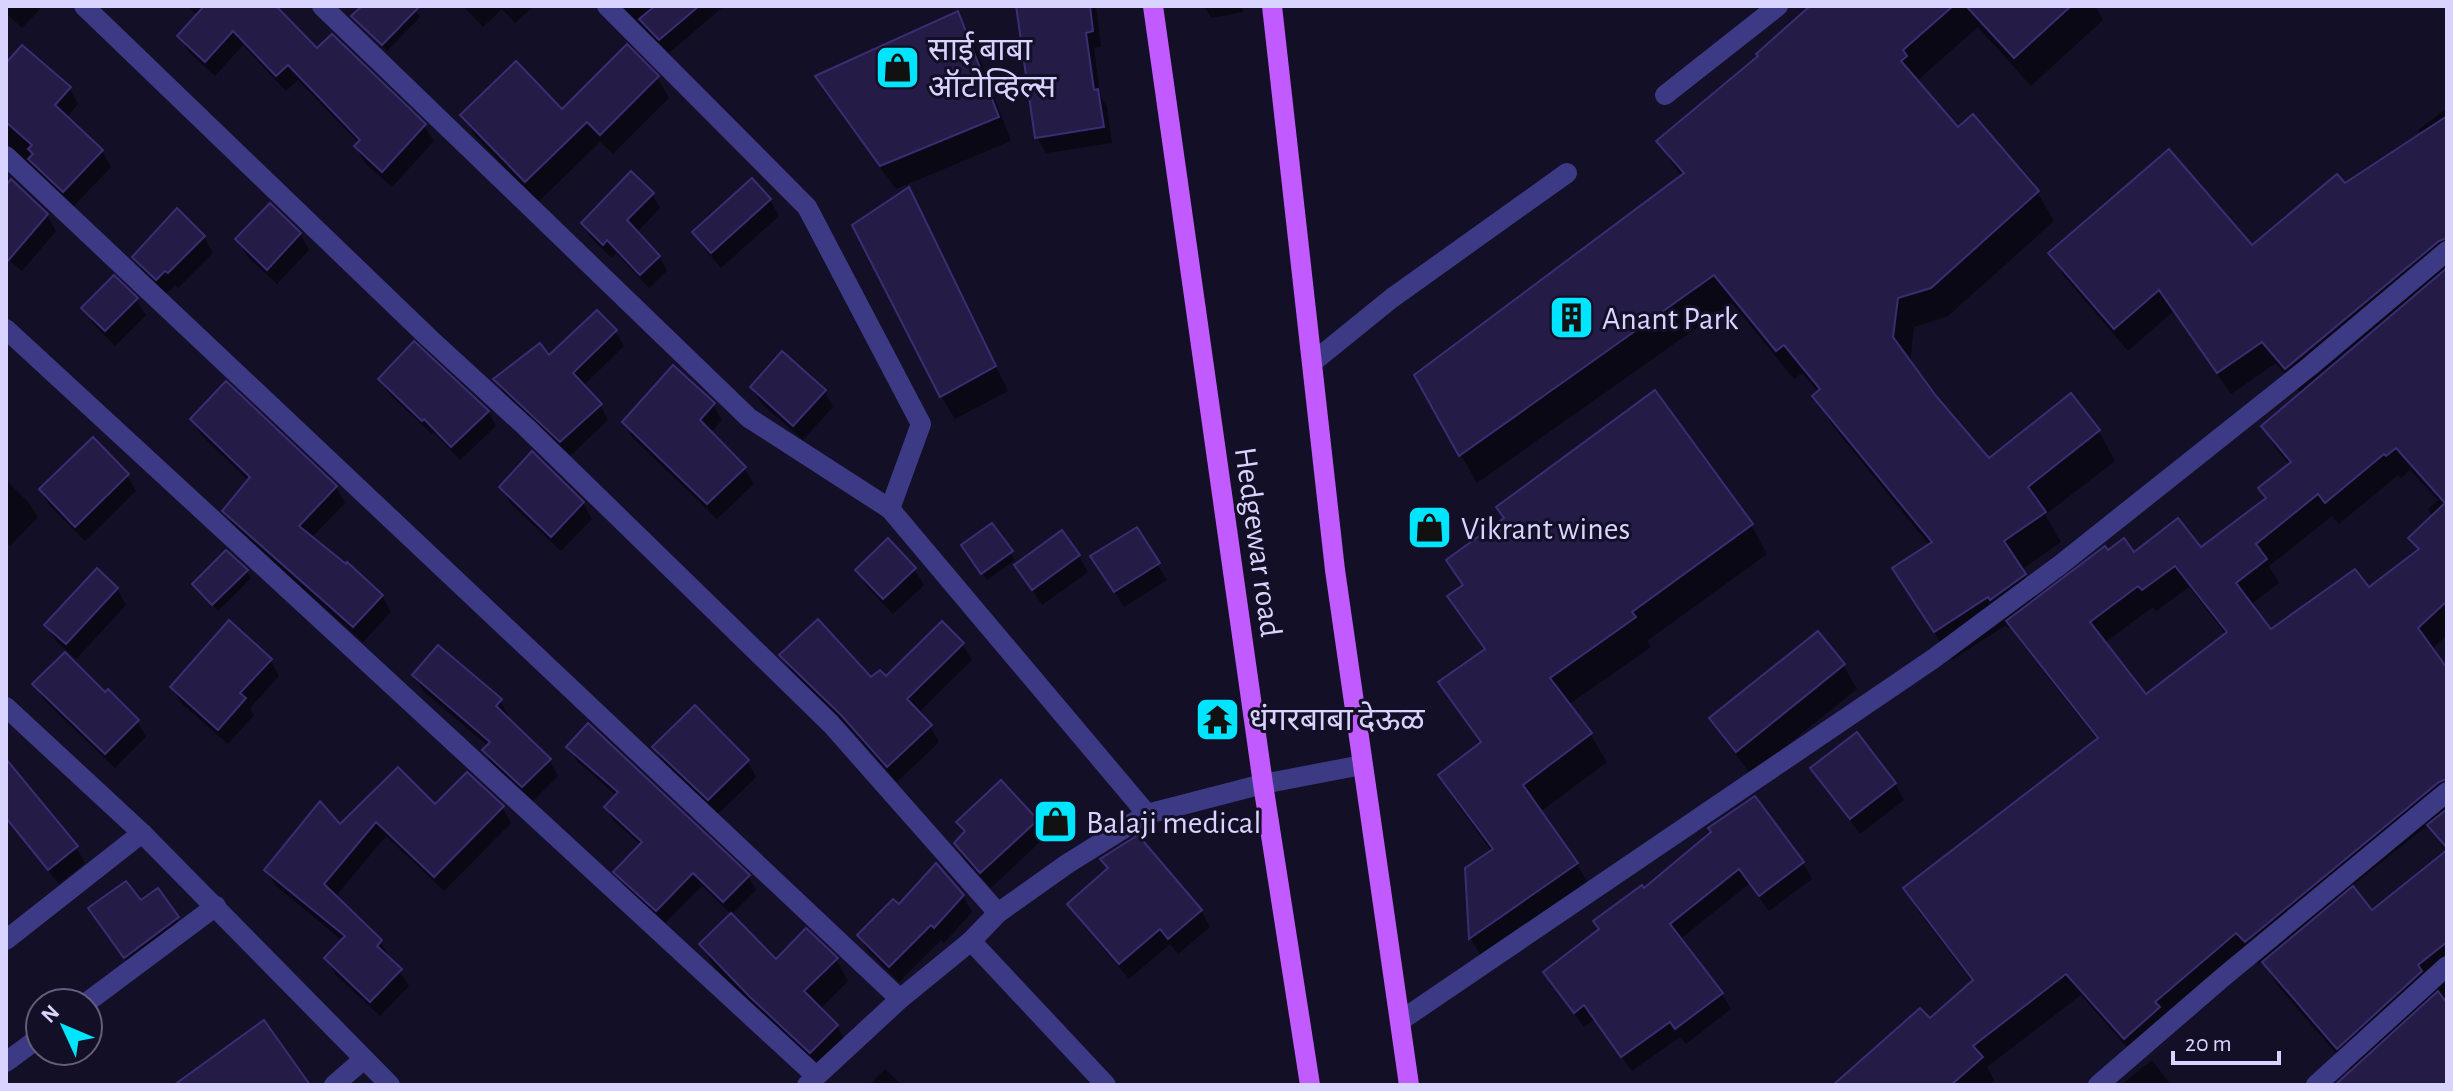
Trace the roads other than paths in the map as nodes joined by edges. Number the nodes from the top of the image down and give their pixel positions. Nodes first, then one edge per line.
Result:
1 (84, 6) edge
2 (322, 6) edge
3 (607, 6) edge
4 (1153, 6) edge
5 (1272, 6) edge
6 (1778, 6) edge
7 (1665, 95) dead end
8 (6, 156) edge
9 (1567, 173) dead end
10 (2447, 251) edge
11 (6, 329) edge
12 (1313, 362) junction
13 (890, 509) junction
14 (6, 707) edge
15 (1362, 765) junction
16 (1263, 784) junction
17 (2447, 792) edge
18 (1147, 814) junction
19 (142, 833) junction
20 (216, 906) junction
21 (998, 913) junction
22 (6, 940) edge
23 (971, 941) junction
24 (2447, 966) edge
25 (104, 990) edge
26 (900, 999) junction
27 (1400, 1021) junction
28 (24, 1049) edge
29 (364, 1059) junction
30 (6, 1062) edge
31 (811, 1080) edge
32 (334, 1085) edge
33 (390, 1085) edge
34 (1106, 1085) edge
35 (1310, 1085) edge
36 (1409, 1085) edge
37 (2098, 1085) edge
38 (2316, 1085) edge

1 - 21 street
2 - 13 street
3 - 13 street
4 - 16 main road, Hedgewar road
5 - 12 main road
6 - 7 street
8 - 26 street
9 - 12 street
10 - 27 street
11 - 31 street
12 - 15 main road
13 - 18 street
14 - 19 street
15 - 16 street
15 - 27 main road
16 - 18 street
16 - 35 main road, Hedgewar road
17 - 37 street
18 - 21 street
19 - 20 street
19 - 22 street
20 - 25 street
20 - 29 street
21 - 23 street
23 - 26 street
23 - 34 street
24 - 38 street
26 - 31 street
27 - 36 main road
28 - 30 street
29 - 32 street
29 - 33 street

